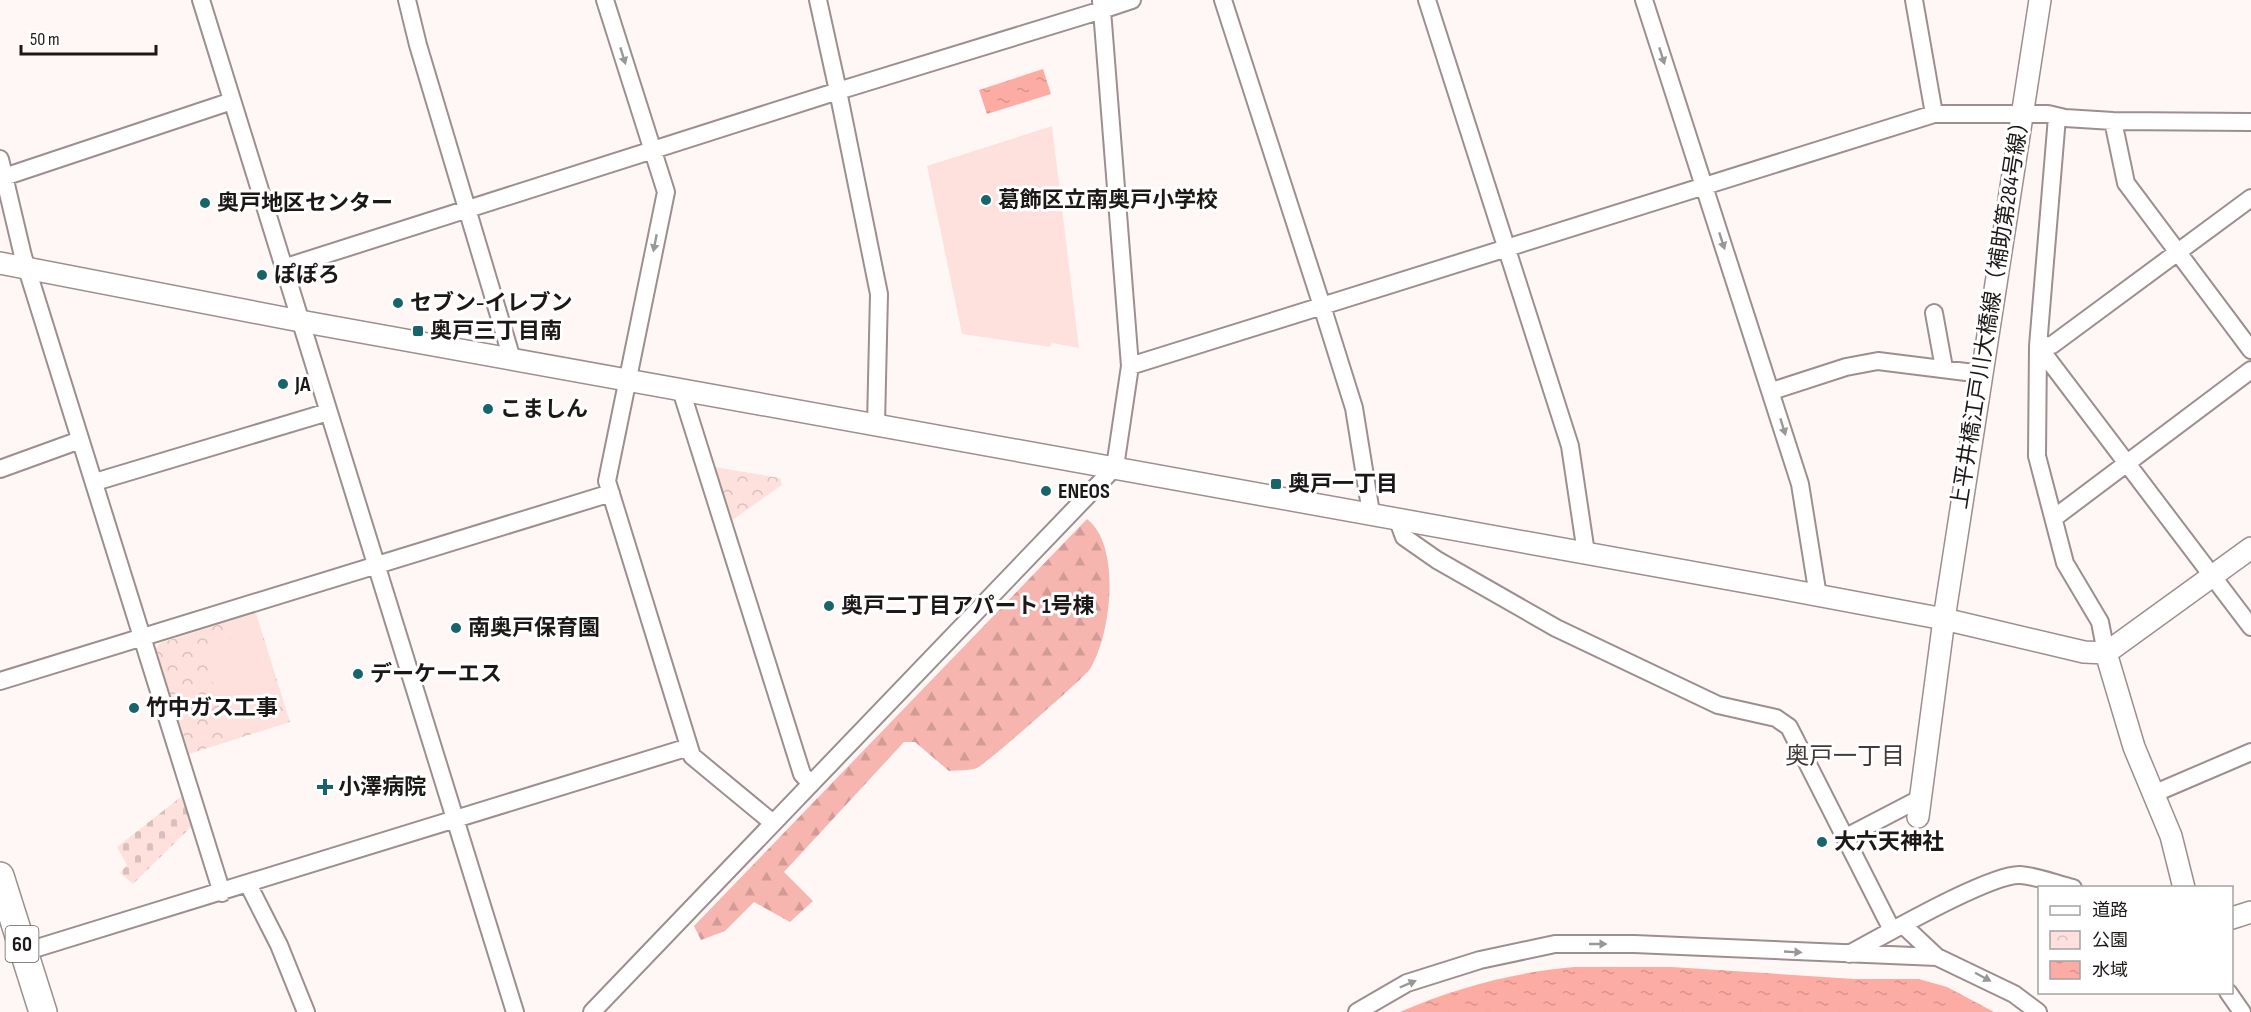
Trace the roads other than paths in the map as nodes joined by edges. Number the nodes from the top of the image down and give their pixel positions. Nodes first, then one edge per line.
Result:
1 (201, 0) edge
2 (407, 0) edge
3 (605, 0) edge
4 (818, 0) edge
5 (1132, 0) edge
6 (1223, 0) edge
7 (1427, 0) edge
8 (1644, 0) edge
9 (1914, 0) edge
10 (2040, 0) edge
11 (1102, 5) edge
12 (838, 91) junction
13 (231, 101) junction
14 (1934, 114) junction
15 (2020, 114) junction
16 (2057, 117) junction
17 (2113, 121) junction
18 (2251, 122) edge
19 (651, 150) junction
20 (0, 159) edge
21 (4, 177) junction
22 (1704, 186) junction
23 (2251, 198) edge
24 (468, 208) junction
25 (1506, 248) junction
26 (2178, 253) junction
27 (0, 263) edge
28 (27, 268) junction
29 (283, 268) junction
30 (1322, 306) junction
31 (1934, 313) dead end
32 (300, 321) junction
33 (2038, 346) junction
34 (2251, 350) edge
35 (512, 359) junction
36 (1130, 366) junction
37 (1944, 368) junction
38 (2251, 370) edge
39 (1982, 374) junction
40 (628, 380) junction
41 (681, 390) junction
42 (1772, 390) junction
43 (328, 412) junction
44 (876, 424) junction
45 (80, 440) junction
46 (2128, 463) junction
47 (1115, 467) junction
48 (0, 469) edge
49 (95, 482) junction
50 (610, 493) junction
51 (1371, 513) junction
52 (1397, 518) junction
53 (2054, 518) junction
54 (2251, 548) edge
55 (1586, 553) junction
56 (376, 566) junction
57 (2212, 576) junction
58 (1818, 596) junction
59 (1944, 619) junction
60 (2251, 627) edge
61 (143, 638) junction
62 (2106, 653) junction
63 (0, 681) edge
64 (689, 747) junction
65 (2251, 752) edge
66 (811, 784) junction
67 (2153, 794) junction
68 (1920, 808) joint
69 (454, 819) junction
70 (772, 824) junction
71 (1846, 837) junction
72 (0, 876) edge
73 (248, 884) junction
74 (2065, 886) edge
75 (2184, 886) edge
76 (222, 893) junction
77 (2251, 912) edge
78 (2233, 918) edge
79 (1898, 928) junction
80 (24, 952) junction
81 (1849, 955) junction
82 (1937, 957) junction
83 (2229, 994) edge
84 (43, 1012) edge
85 (306, 1012) edge
86 (515, 1012) edge
87 (592, 1012) edge
88 (1357, 1012) edge
89 (2038, 1012) edge
90 (2242, 1012) edge

1 - 13 street
2 - 24 street
3 -> 19 street
4 - 12 street
5 - 11 street
6 - 30 street
7 - 25 street
8 -> 22 street
9 - 14 street
10 - 15 street, 上平井橋江戸川大橋線（補助第284号線）
11 - 12 street
11 - 36 street
12 - 19 street
12 - 44 street
13 - 21 street
13 - 29 street
14 - 15 street
14 - 22 street
15 - 16 street
15 - 39 street, 上平井橋江戸川大橋線（補助第284号線）
16 - 17 street
16 - 33 street
17 - 18 street
17 - 26 street
19 - 24 street
19 -> 40 street
20 - 21 street
21 - 28 street
22 - 25 street
22 -> 42 street
23 - 26 street
24 - 29 street
24 - 35 street
25 - 30 street
25 - 55 street
26 - 33 street
26 - 34 street
27 - 28 street
28 - 32 street
28 - 45 street
29 - 32 street
30 - 36 street
30 - 51 street
31 - 37 street
32 - 35 street
32 - 43 street
33 - 46 street
33 - 53 street
35 - 40 street
36 - 47 street
37 - 39 street
37 - 42 street
38 - 46 street
39 - 59 street, 上平井橋江戸川大橋線（補助第284号線）
40 - 41 street
40 - 50 street
41 - 44 street
41 - 66 street
42 -> 58 street
43 - 49 street
43 - 56 street
44 - 47 street
45 - 48 street
45 - 49 street
46 - 53 street
46 - 57 street
47 - 51 street
47 - 66 street
49 - 61 street
50 - 56 street
50 - 64 street
51 - 52 street
52 - 55 street
52 - 71 street
53 - 62 street
54 - 57 street
55 - 58 street
56 - 61 street
56 - 69 street
57 - 60 street
57 - 62 street
58 - 59 street
59 - 62 street
59 - 68 street, 上平井橋江戸川大橋線（補助第284号線）
61 - 63 street
61 - 76 street
62 - 67 street
64 - 69 street
64 - 70 street
65 - 67 street
66 - 70 street
67 - 75 street
68 - 71 street
69 - 73 street
69 - 86 street
70 - 87 street
71 - 79 street
72 - 80 main road, 60
73 - 76 street
73 - 85 street
74 - 79 street
76 - 80 street
77 - 78 street
79 - 81 street
79 - 82 street
80 - 84 main road, 60
81 - 82 street
88 -> 81 street
82 -> 89 street
83 - 90 street

